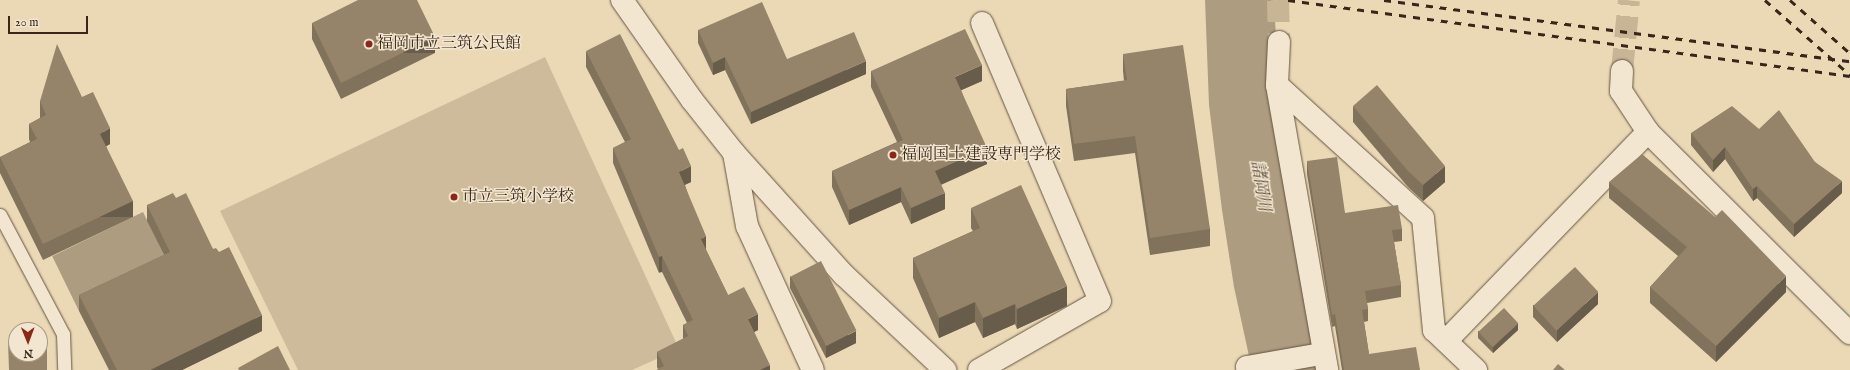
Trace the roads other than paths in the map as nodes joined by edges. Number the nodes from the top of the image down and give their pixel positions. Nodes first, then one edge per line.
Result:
1 (622, 0) edge
2 (982, 23) dead end
3 (1279, 42) tunnel mouth
4 (1622, 71) tunnel mouth
5 (1278, 85) junction
6 (1648, 132) junction
7 (734, 153) junction
8 (0, 215) edge
9 (1850, 333) edge
10 (1446, 341) junction
11 (1324, 362) edge
12 (1247, 368) edge
13 (64, 370) edge
14 (813, 370) edge
15 (945, 370) edge
16 (979, 370) edge
17 (1476, 370) edge

1 - 7 street
2 - 16 street
3 - 5 street
4 - 6 street
5 - 10 street
5 - 11 street
6 - 9 street
6 - 10 street
7 - 14 street
7 - 15 street
8 - 13 lane
10 - 17 street
11 - 12 street

